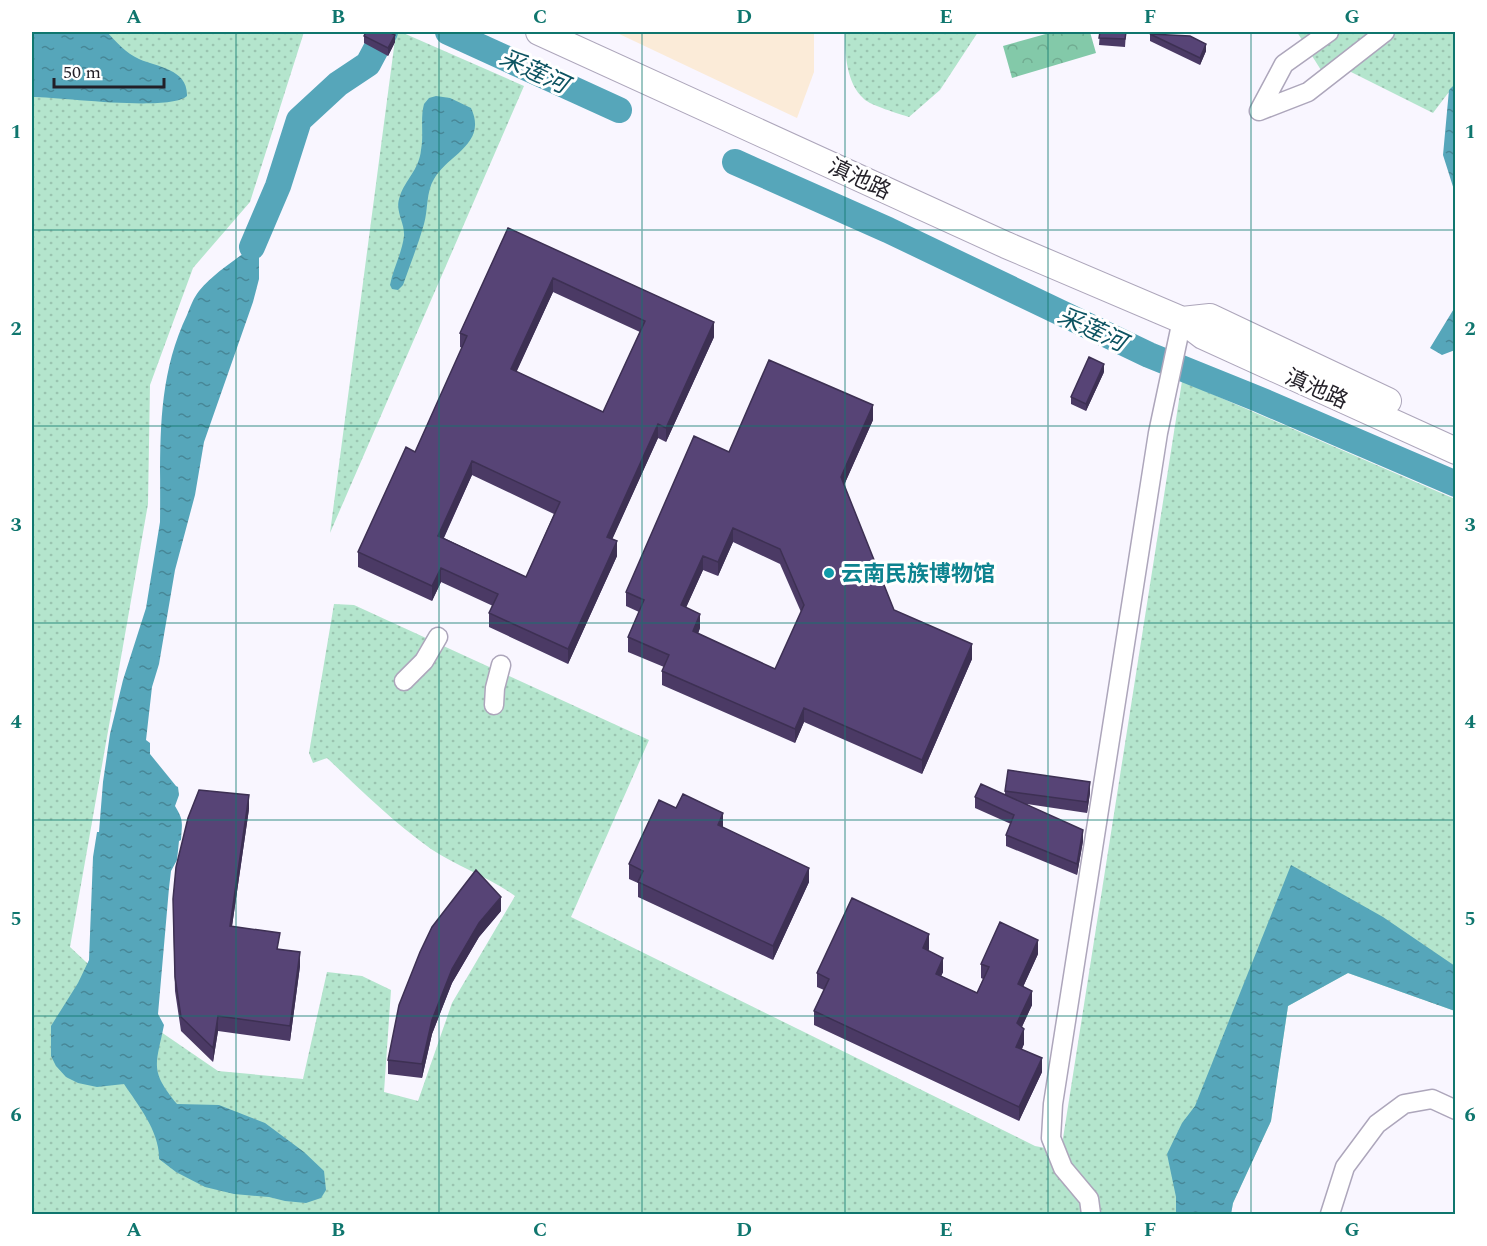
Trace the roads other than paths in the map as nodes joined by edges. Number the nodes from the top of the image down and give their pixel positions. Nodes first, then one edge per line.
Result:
1 (539, 32) edge
2 (1329, 32) edge
3 (1385, 32) edge
4 (1182, 320) junction
5 (1455, 432) edge
6 (1455, 451) edge
7 (438, 637) dead end
8 (501, 665) dead end
9 (404, 681) dead end
10 (494, 705) dead end
11 (1455, 1110) edge
12 (1091, 1215) edge
13 (1330, 1215) edge

1 - 4 main road, 滇池路
2 - 3 street
4 - 5 main road, 滇池路
4 - 6 main road, 滇池路
4 - 12 street
7 - 9 street
8 - 10 street
11 - 13 street

